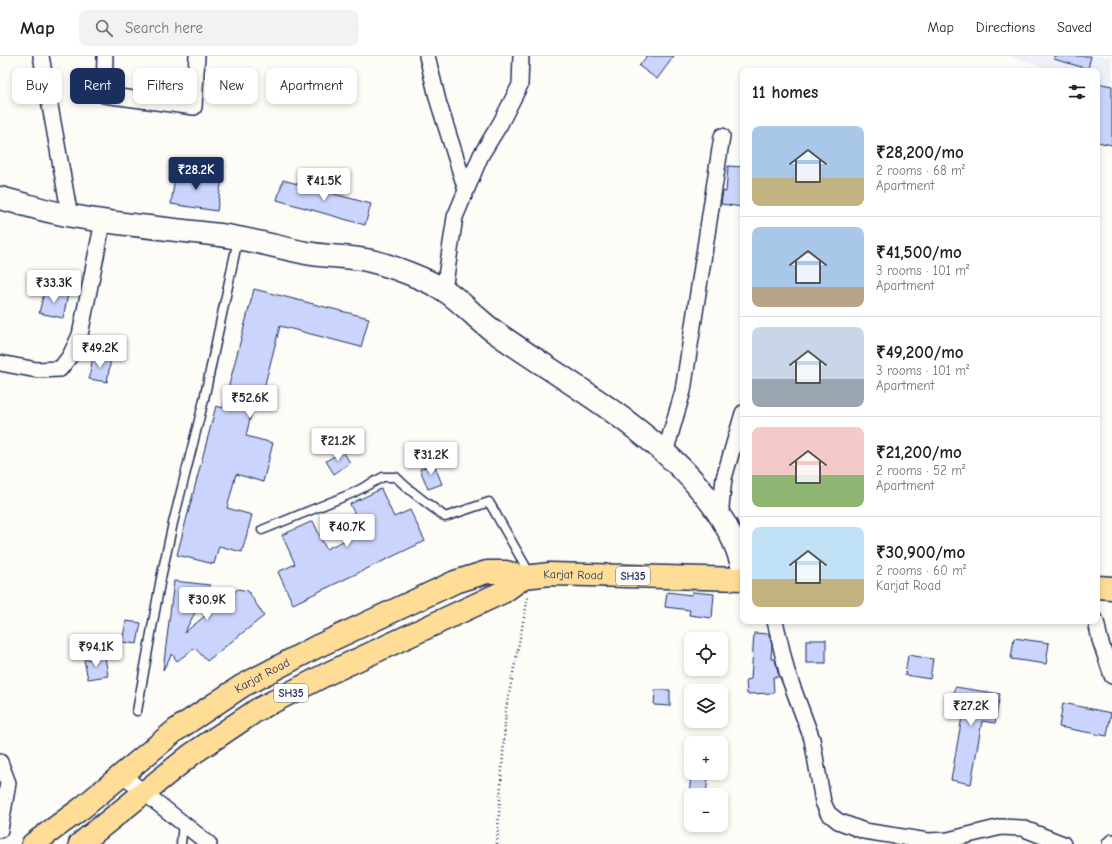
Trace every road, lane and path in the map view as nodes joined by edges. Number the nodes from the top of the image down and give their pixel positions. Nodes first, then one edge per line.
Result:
1 (41, 56) edge
2 (105, 56) edge
3 (197, 56) edge
4 (427, 56) edge
5 (520, 56) edge
6 (722, 136) dead end
7 (466, 190) junction
8 (0, 198) edge
9 (70, 216) junction
10 (103, 221) junction
11 (238, 239) junction
12 (444, 290) junction
13 (0, 363) edge
14 (740, 423) edge
15 (665, 453) junction
16 (720, 516) junction
17 (262, 530) dead end
18 (740, 557) edge
19 (528, 577) junction
20 (740, 579) edge
21 (1100, 587) edge
22 (1112, 588) edge
23 (776, 624) edge
24 (1097, 624) edge
25 (1112, 676) edge
26 (137, 711) dead end
27 (0, 762) edge
28 (122, 775) junction
29 (145, 793) junction
30 (183, 824) junction
31 (0, 830) edge
32 (33, 844) edge
33 (80, 844) edge
34 (181, 844) edge
35 (209, 844) edge
36 (497, 844) edge
37 (1063, 844) edge

1 - 9 street
2 - 3 street
4 - 7 street
5 - 7 street
6 - 15 street
7 - 12 street
8 - 9 street
9 - 10 street
10 - 11 street
10 - 13 street
11 - 12 street
11 - 26 lane
12 - 15 street
14 - 16 street
15 - 16 street
16 - 18 street
17 - 19 lane
19 - 20 main road, Karjat Road / SH35
19 - 28 main road, Karjat Road / SH35
19 - 29 main road, Karjat Road / SH35
19 - 36 path
21 - 22 main road
23 - 37 street
24 - 25 street
27 - 31 street
28 - 29 street
28 - 32 main road, Karjat Road / SH35
29 - 30 street
29 - 33 main road, Karjat Road / SH35
30 - 34 lane
30 - 35 street

